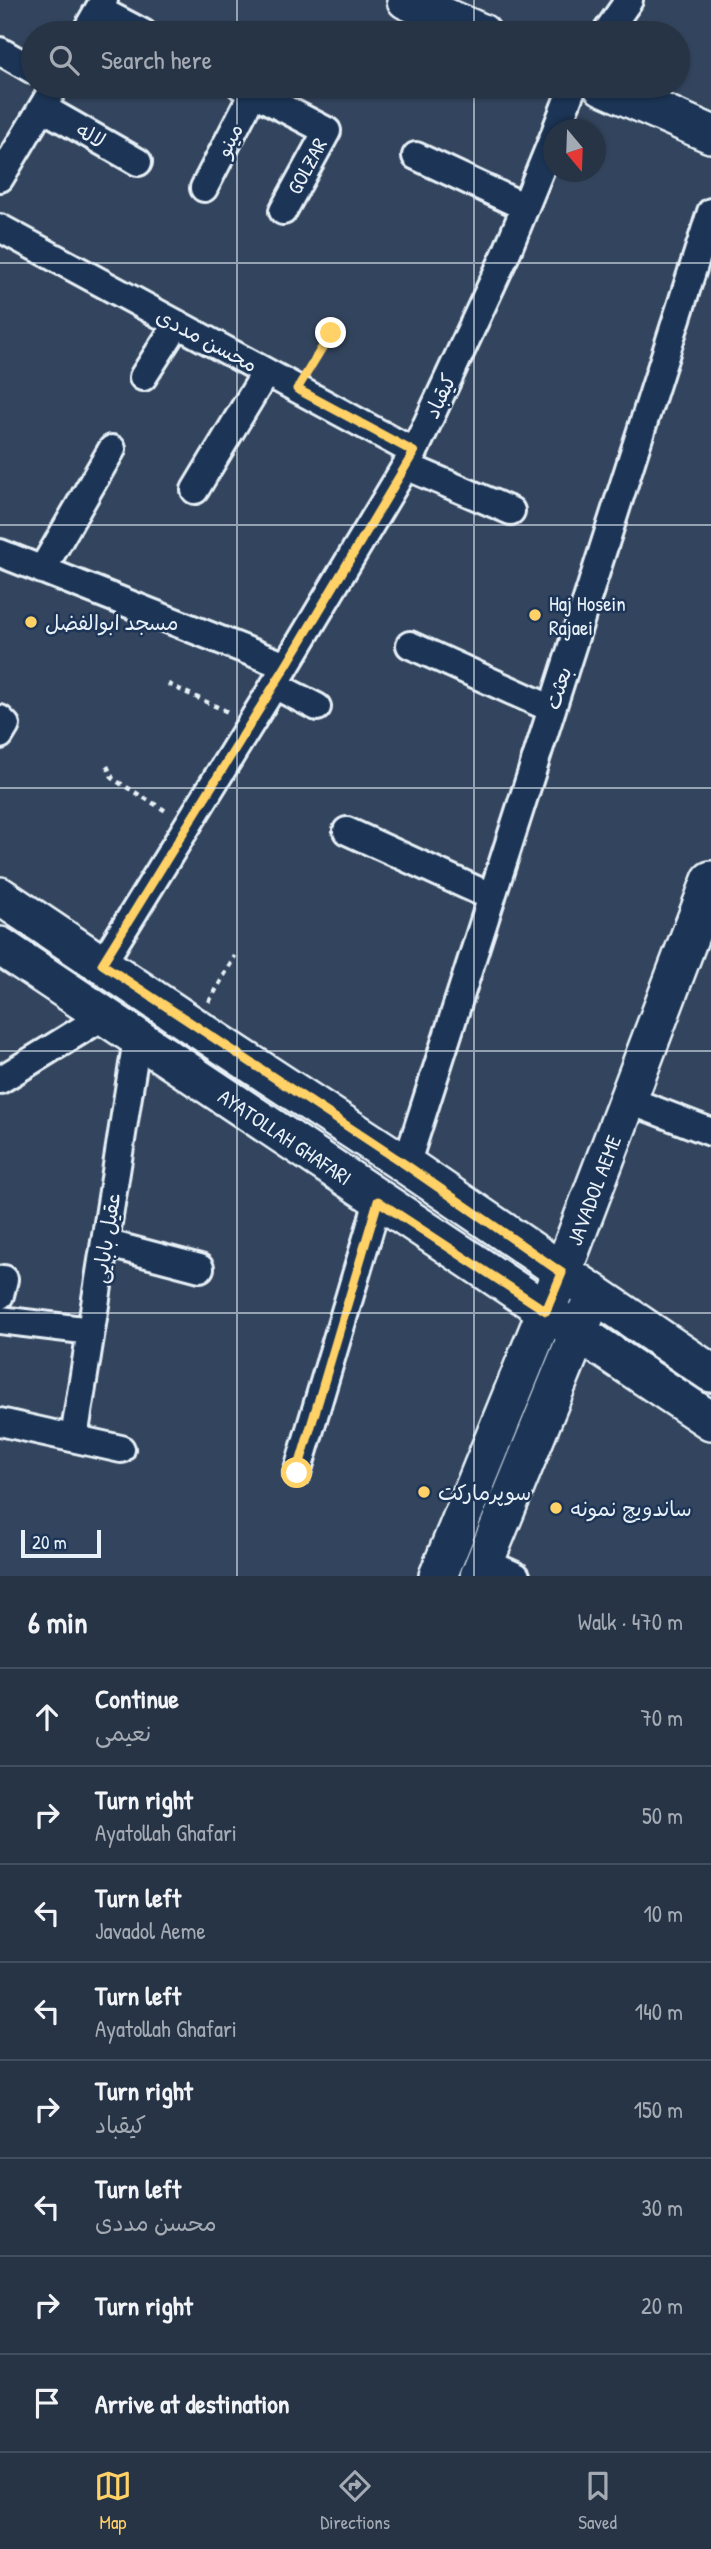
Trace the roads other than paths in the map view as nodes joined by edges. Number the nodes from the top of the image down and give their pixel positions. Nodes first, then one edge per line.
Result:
1 (406, 0) edge
2 (629, 0) edge
3 (102, 5) edge
4 (92, 21) edge
5 (125, 21) edge
6 (454, 21) edge
7 (614, 21) edge
8 (0, 51) edge
9 (21, 63) edge
10 (48, 98) edge
11 (50, 98) edge
12 (243, 98) edge
13 (264, 98) edge
14 (568, 98) edge
15 (629, 98) edge
16 (560, 119) edge
17 (711, 134) edge
18 (416, 156) dead end
19 (138, 162) dead end
20 (543, 163) edge
21 (0, 178) edge
22 (204, 188) dead end
23 (525, 207) junction
24 (283, 211) dead end
25 (711, 212) edge
26 (0, 228) edge
27 (177, 324) junction
28 (266, 372) junction
29 (144, 377) dead end
30 (111, 449) dead end
31 (410, 459) junction
32 (195, 490) dead end
33 (511, 511) dead end
34 (0, 553) edge
35 (42, 570) junction
36 (410, 645) dead end
37 (280, 676) junction
38 (317, 707) dead end
39 (552, 709) junction
40 (0, 719) edge
41 (0, 736) edge
42 (347, 831) dead end
43 (711, 880) edge
44 (0, 896) edge
45 (492, 897) junction
46 (699, 945) edge
47 (0, 946) edge
48 (102, 964) junction
49 (104, 1016) junction
50 (137, 1039) junction
51 (0, 1080) edge
52 (628, 1100) junction
53 (711, 1132) edge
54 (406, 1165) junction
55 (378, 1201) junction
56 (105, 1243) junction
57 (200, 1268) dead end
58 (562, 1273) junction
59 (593, 1295) junction
60 (546, 1311) junction
61 (0, 1320) edge
62 (91, 1331) junction
63 (578, 1331) junction
64 (711, 1373) edge
65 (0, 1422) edge
66 (711, 1422) edge
67 (74, 1438) junction
68 (121, 1449) dead end
69 (297, 1473) dead end
70 (494, 1571) edge
71 (438, 1576) edge

1 - 6 main road
2 - 7 street
3 - 4 street
3 - 5 street
8 - 9 street
10 - 21 street
11 - 19 street, لاله
12 - 22 street, مینو
13 - 24 street, GOLZAR
14 - 16 street
15 - 17 main road
18 - 23 street
20 - 23 street, کیقباد
23 - 31 street, کیقباد
25 - 39 street, بعثت
26 - 27 street, محسن مددی
27 - 28 street, محسن مددی
27 - 29 street
28 - 31 street, محسن مددی
28 - 32 street
30 - 35 street
31 - 33 street, محسن مددی
31 - 37 street, کیقباد
34 - 35 street
35 - 37 street
36 - 39 street
37 - 38 street
37 - 48 street, کیقباد
39 - 45 street, بعثت
40 - 41 street
42 - 45 street
43 - 46 main road, JAVADOL AEME
44 - 48 main road, AYATOLLAH GHAFARI
45 - 54 street, بعثت
46 - 52 main road, JAVADOL AEME
47 - 49 main road, AYATOLLAH GHAFARI
48 - 54 main road, AYATOLLAH GHAFARI
49 - 50 main road, AYATOLLAH GHAFARI
49 - 51 street
50 - 55 main road, AYATOLLAH GHAFARI
50 - 56 street, عقیل بابایی
52 - 53 street
52 - 58 main road, JAVADOL AEME
54 - 58 main road, AYATOLLAH GHAFARI
55 - 60 main road, AYATOLLAH GHAFARI
55 - 69 street
56 - 57 street
56 - 62 street, عقیل بابایی
58 - 59 main road, AYATOLLAH GHAFARI
58 - 60 main road, JAVADOL AEME
59 - 63 main road
59 - 64 main road, AYATOLLAH GHAFARI
60 - 63 main road, AYATOLLAH GHAFARI
60 - 71 main road, JAVADOL AEME
61 - 62 street
62 - 67 street, عقیل بابایی
63 - 66 main road, AYATOLLAH GHAFARI
63 - 70 main road
65 - 67 street
67 - 68 street

